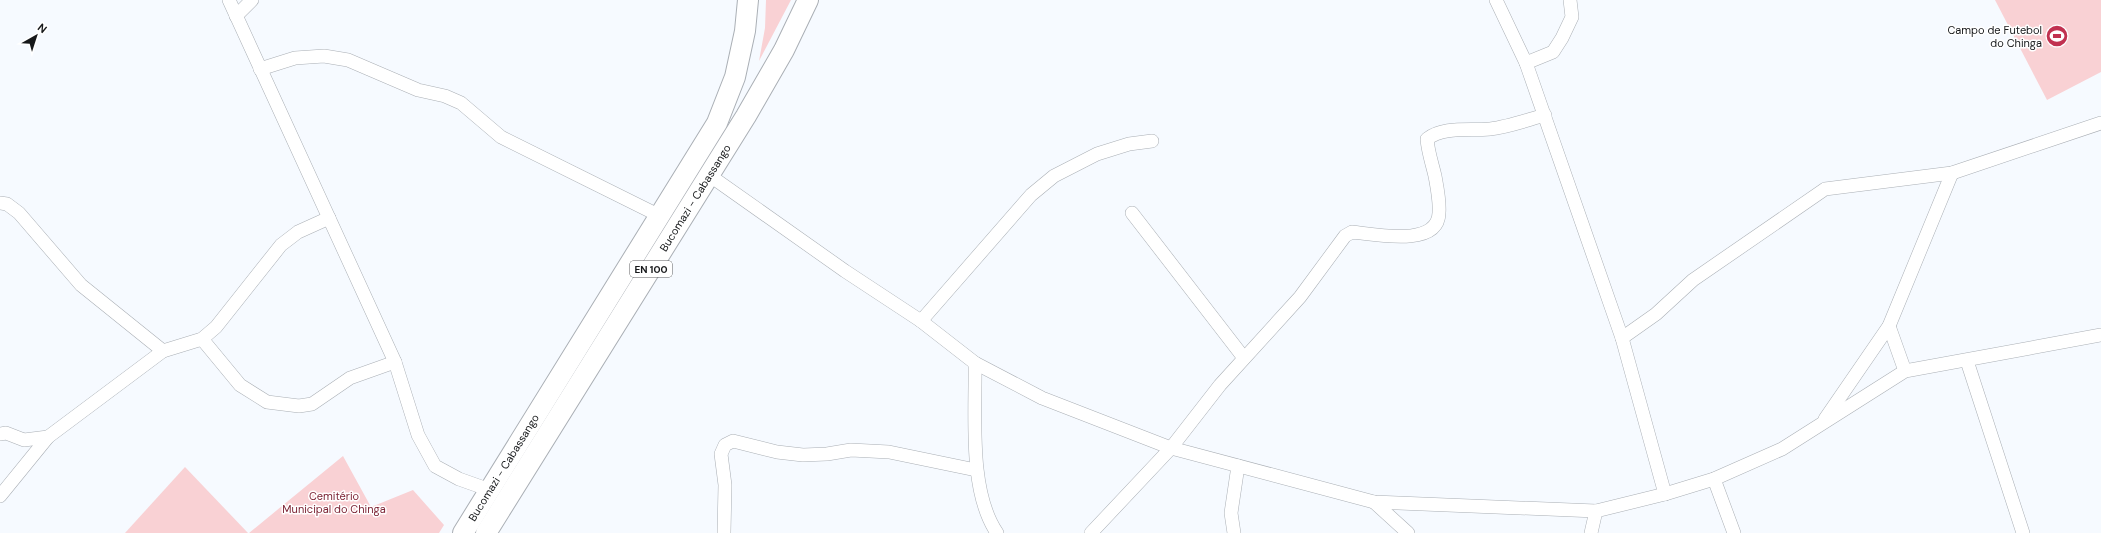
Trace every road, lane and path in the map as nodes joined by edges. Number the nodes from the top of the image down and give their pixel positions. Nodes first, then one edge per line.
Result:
1 (229, 0) edge
2 (252, 0) edge
3 (748, 0) edge
4 (808, 0) edge
5 (1496, 0) edge
6 (1570, 0) edge
7 (236, 16) junction
8 (1526, 63) junction
9 (260, 69) junction
10 (1545, 115) junction
11 (2101, 123) edge
12 (1152, 141) dead end
13 (1952, 173) junction
14 (709, 175) junction
15 (0, 203) edge
16 (1132, 213) dead end
17 (660, 216) junction
18 (329, 218) junction
19 (922, 321) junction
20 (1889, 326) junction
21 (2101, 335) edge
22 (1622, 338) junction
23 (202, 339) junction
24 (162, 352) junction
25 (1244, 358) junction
26 (1967, 361) junction
27 (395, 362) junction
28 (975, 363) junction
29 (1905, 371) junction
30 (1820, 426) junction
31 (0, 434) edge
32 (48, 437) junction
33 (1171, 448) junction
34 (1238, 466) junction
35 (976, 470) junction
36 (1714, 479) junction
37 (490, 490) junction
38 (1666, 494) junction
39 (0, 496) edge
40 (1374, 502) junction
41 (1596, 511) junction
42 (463, 533) edge
43 (486, 533) edge
44 (724, 533) edge
45 (997, 533) edge
46 (1092, 533) edge
47 (1234, 533) edge
48 (1408, 533) edge
49 (1591, 533) edge
50 (1734, 533) edge
51 (2023, 533) edge

1 - 7 street
2 - 7 street
3 - 17 main road, Bucomazi - Cabassango / EN 100
4 - 14 main road, Bucomazi - Cabassango / EN 100
5 - 8 street
6 - 8 street
7 - 9 street
8 - 10 street
9 - 17 street
9 - 18 street
10 - 22 street
10 - 25 street
11 - 13 street
12 - 19 street
13 - 20 street
13 - 22 street
14 - 19 street
14 - 43 main road, Bucomazi - Cabassango / EN 100
15 - 24 street
16 - 25 street
17 - 37 main road, Bucomazi - Cabassango / EN 100
18 - 23 street
18 - 27 street
19 - 28 street
20 - 29 street
20 - 30 street
21 - 26 street
22 - 38 street
23 - 24 street
23 - 27 street
24 - 32 street
25 - 33 street
26 - 29 street
26 - 51 street
27 - 37 street
28 - 33 street
28 - 35 street
29 - 30 street
30 - 36 street
31 - 32 street
32 - 39 street
33 - 34 street
33 - 46 street
34 - 40 street
34 - 47 street
35 - 44 street
35 - 45 street
36 - 38 street
36 - 50 street
37 - 42 main road, Bucomazi - Cabassango / EN 100
38 - 41 street
40 - 41 street
40 - 48 street
41 - 49 street

